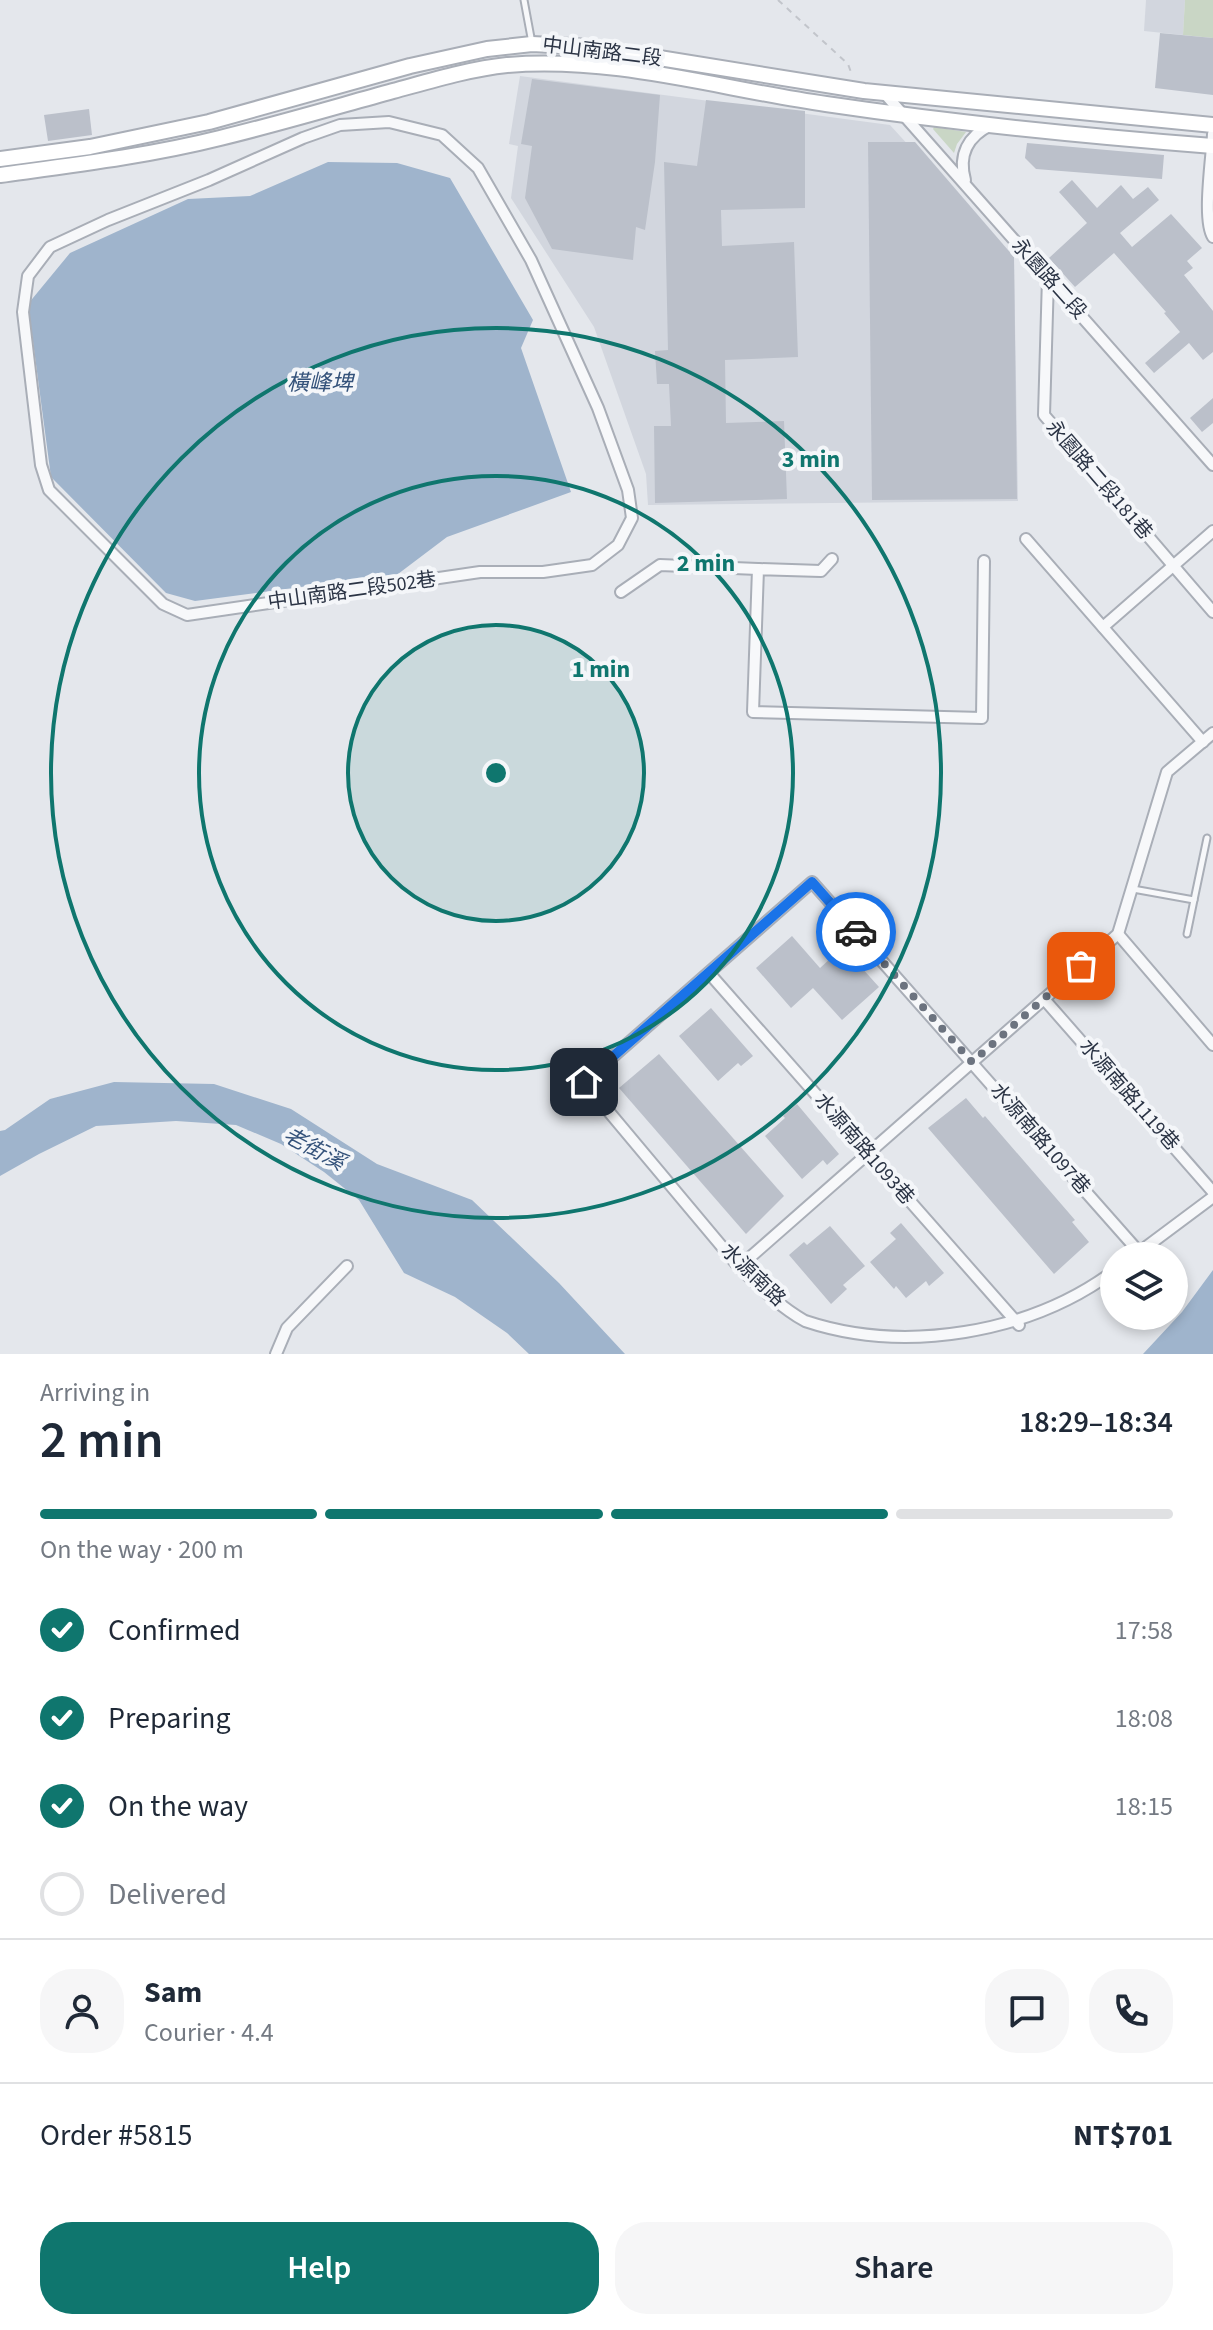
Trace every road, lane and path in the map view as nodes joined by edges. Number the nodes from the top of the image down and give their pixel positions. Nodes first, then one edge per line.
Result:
1 (524, 0) edge
2 (778, 0) edge
3 (532, 44) junction
4 (853, 77) dead end
5 (824, 85) junction
6 (885, 94) junction
7 (823, 104) junction
8 (904, 115) junction
9 (991, 125) junction
10 (1213, 125) edge
11 (1213, 134) edge
12 (303, 138) joint
13 (1213, 146) edge
14 (0, 159) edge
15 (0, 175) edge
16 (966, 186) junction
17 (1213, 237) edge
18 (1048, 278) junction
19 (1213, 465) edge
20 (1213, 531) edge
21 (1026, 539) dead end
22 (832, 559) dead end
23 (984, 561) dead end
24 (1173, 566) junction
25 (758, 569) junction
26 (621, 592) dead end
27 (1213, 612) edge
28 (1103, 627) junction
29 (1213, 733) edge
30 (1203, 742) junction
31 (1207, 838) dead end
32 (1132, 889) junction
33 (1194, 900) junction
34 (1118, 934) junction
35 (1187, 934) dead end
36 (709, 973) junction
37 (1044, 999) junction
38 (1211, 1038) edge
39 (972, 1062) junction
40 (868, 1153) junction
41 (1213, 1195) edge
42 (1127, 1242) edge
43 (1152, 1242) edge
44 (347, 1266) dead end
45 (739, 1267) junction
46 (1100, 1281) edge
47 (1019, 1325) junction
48 (276, 1354) edge

1 - 3 lane
2 - 4 path
3 - 5 main road, 中山南路二段
3 - 14 main road, 中山南路二段
5 - 6 main road, 中山南路二段
5 - 7 lane
6 - 8 street, 永園路二段
6 - 10 main road, 中山南路二段
7 - 8 main road, 中山南路二段
7 - 15 main road, 中山南路二段
8 - 9 main road, 中山南路二段
8 - 16 street, 永園路二段
9 - 13 main road, 中山南路二段
9 - 16 street
11 - 13 street
12 - 12 street, 中山南路二段502巷
13 - 17 street
16 - 18 street, 永園路二段
18 - 19 street, 永園路二段
18 - 24 street, 永園路二段181巷
20 - 24 street
21 - 28 street
22 - 25 street
23 - 25 street
24 - 27 street, 永園路二段181巷
24 - 28 street
25 - 26 street
28 - 30 street
29 - 30 street
30 - 32 street
31 - 33 lane
32 - 33 lane
32 - 34 street
33 - 35 lane
34 - 37 street
34 - 38 street
36 - 39 street, 水源南路1097巷
36 - 40 street, 水源南路1093巷
36 - 45 street, 水源南路
37 - 39 street
37 - 41 street, 水源南路1119巷
39 - 40 street
39 - 42 street, 水源南路1097巷
40 - 45 street
40 - 47 street, 水源南路1093巷
41 - 43 street
44 - 48 street
45 - 47 street, 水源南路
46 - 47 street, 水源南路

